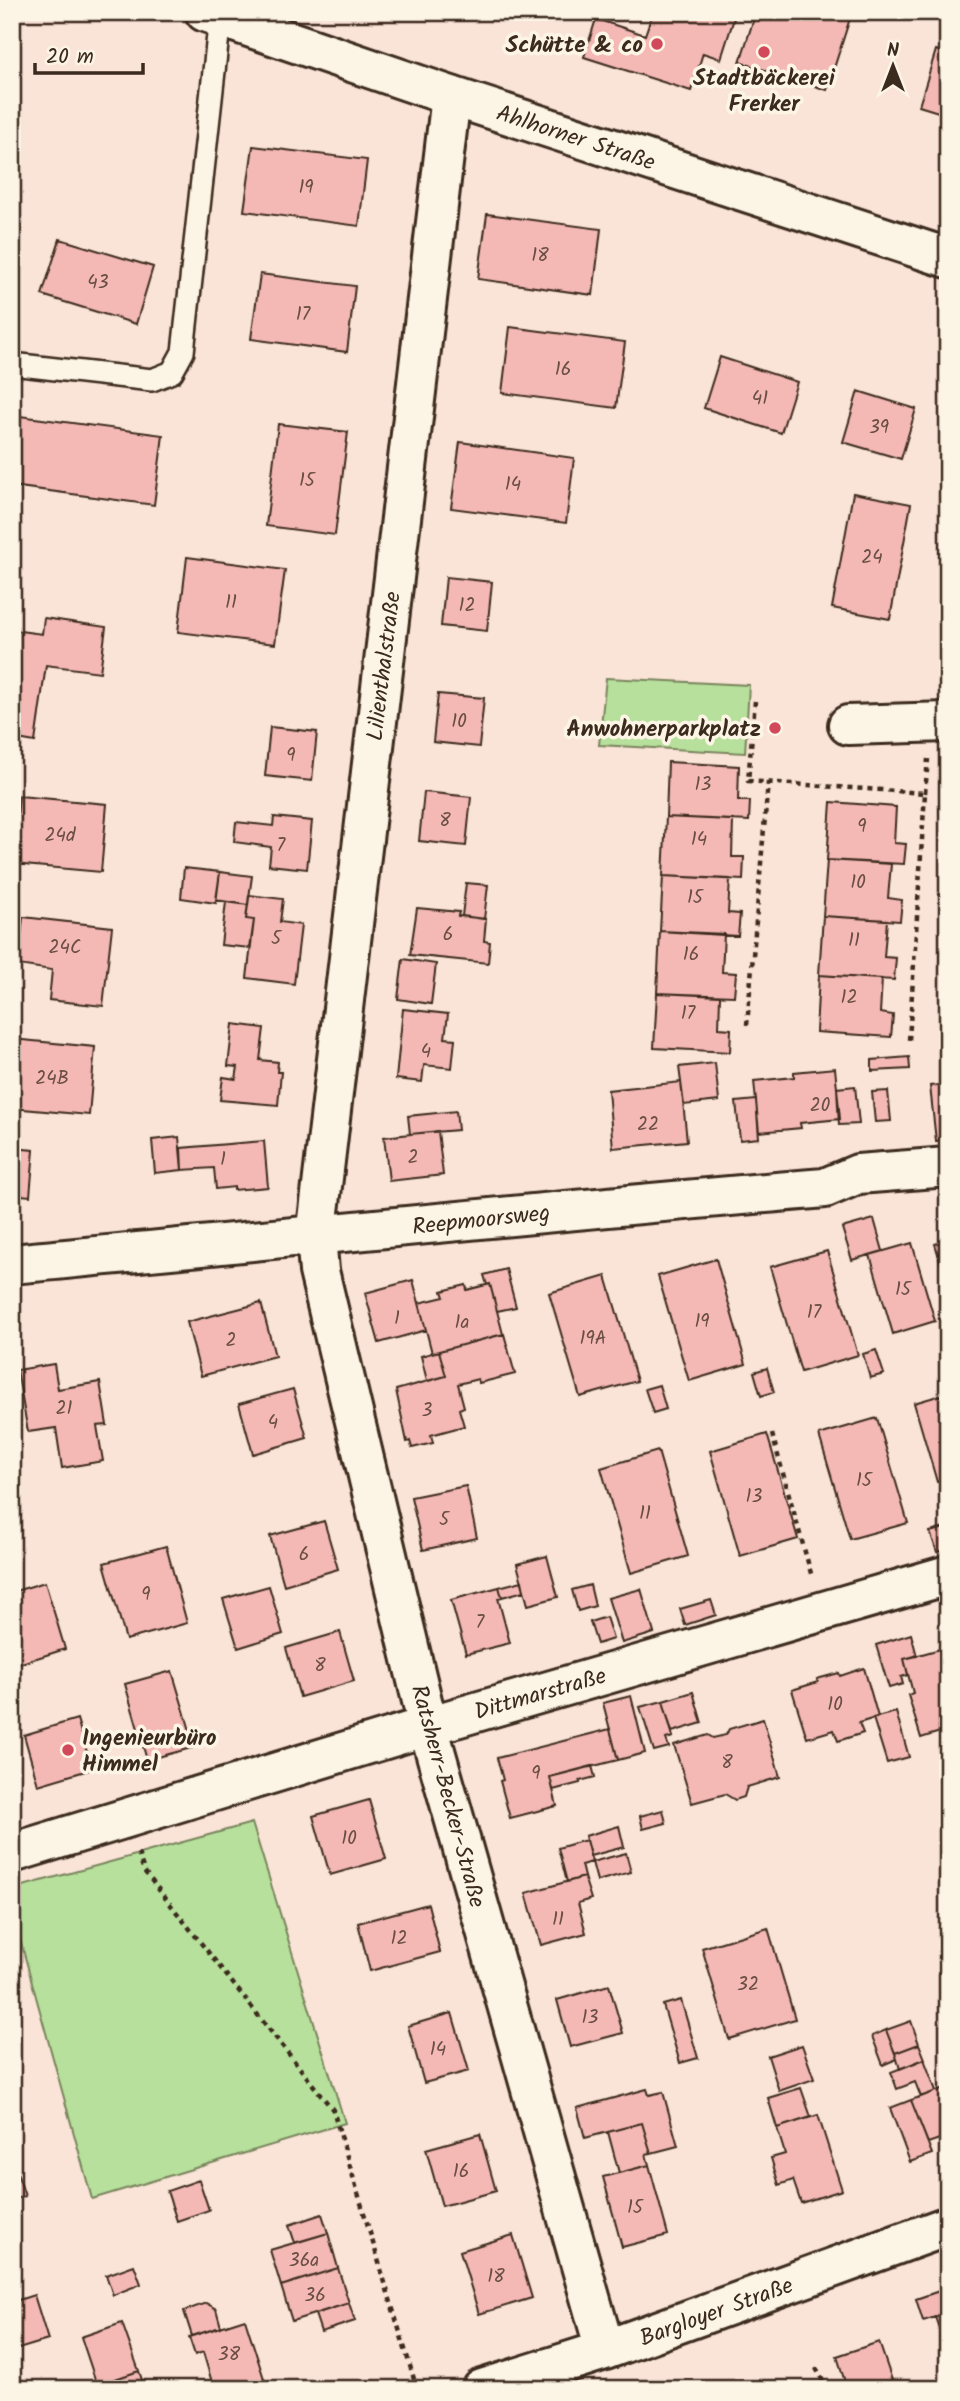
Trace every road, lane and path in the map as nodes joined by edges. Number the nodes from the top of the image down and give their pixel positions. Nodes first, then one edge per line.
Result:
1 (212, 15) edge
2 (451, 96) junction
3 (948, 258) edge
4 (12, 364) edge
5 (755, 701) dead end
6 (948, 722) edge
7 (848, 724) dead end
8 (768, 782) junction
9 (747, 1025) dead end
10 (909, 1040) dead end
11 (948, 1167) edge
12 (316, 1237) junction
13 (12, 1264) edge
14 (772, 1434) dead end
15 (948, 1575) edge
16 (822, 1611) junction
17 (428, 1726) junction
18 (128, 1817) junction
19 (12, 1853) edge
20 (948, 2226) edge
21 (605, 2350) junction
22 (816, 2368) dead end
23 (417, 2389) edge
24 (482, 2389) edge
25 (827, 2389) edge

1 - 2 street, Ahlhorner Straße
1 - 4 lane
2 - 3 street, Ahlhorner Straße
2 - 12 street, Lilienthalstraße
5 - 8 path
6 - 7 street
8 - 9 path
8 - 10 path
11 - 12 street, Reepmoorsweg
12 - 13 street, Reepmoorsweg
12 - 17 street, Ratsherr-Becker-Straße
14 - 16 path
15 - 16 street, Dittmarstraße
16 - 17 street, Dittmarstraße
17 - 18 street, Dittmarstraße
17 - 21 street, Ratsherr-Becker-Straße
18 - 19 street, Dittmarstraße
18 - 23 path
20 - 21 street, Bargloyer Straße
21 - 24 street, Bargloyer Straße
22 - 25 path

